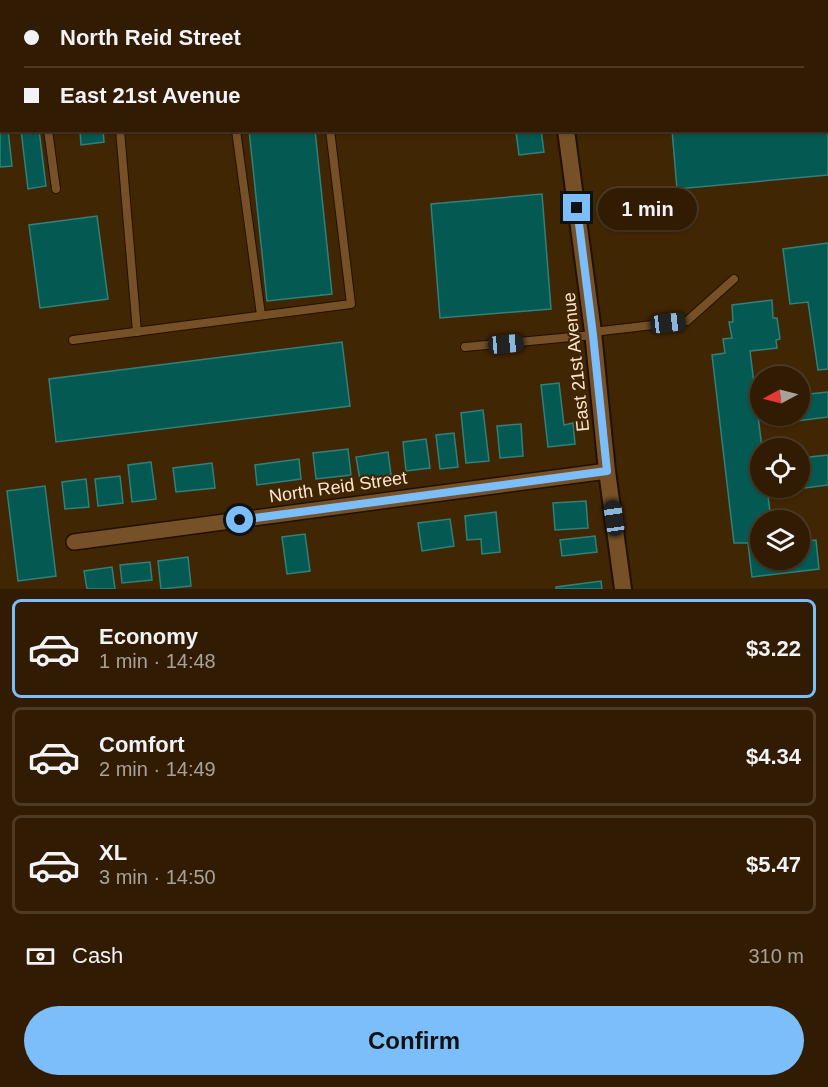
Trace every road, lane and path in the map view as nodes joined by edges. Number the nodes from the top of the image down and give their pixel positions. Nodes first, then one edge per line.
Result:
1 (48, 132) edge
2 (120, 132) edge
3 (236, 132) edge
4 (330, 132) edge
5 (566, 132) edge
6 (56, 189) dead end
7 (734, 279) dead end
8 (261, 315) junction
9 (137, 332) junction
10 (593, 333) junction
11 (73, 340) dead end
12 (465, 347) dead end
13 (607, 471) junction
14 (74, 542) dead end
15 (623, 589) edge

1 - 6 lane
2 - 9 lane
3 - 8 lane
4 - 8 lane
5 - 10 street, East 21st Avenue
7 - 10 lane
8 - 9 lane
9 - 11 lane
10 - 12 lane
10 - 13 street, East 21st Avenue
13 - 14 street, North Reid Street
13 - 15 street, East 21st Avenue

